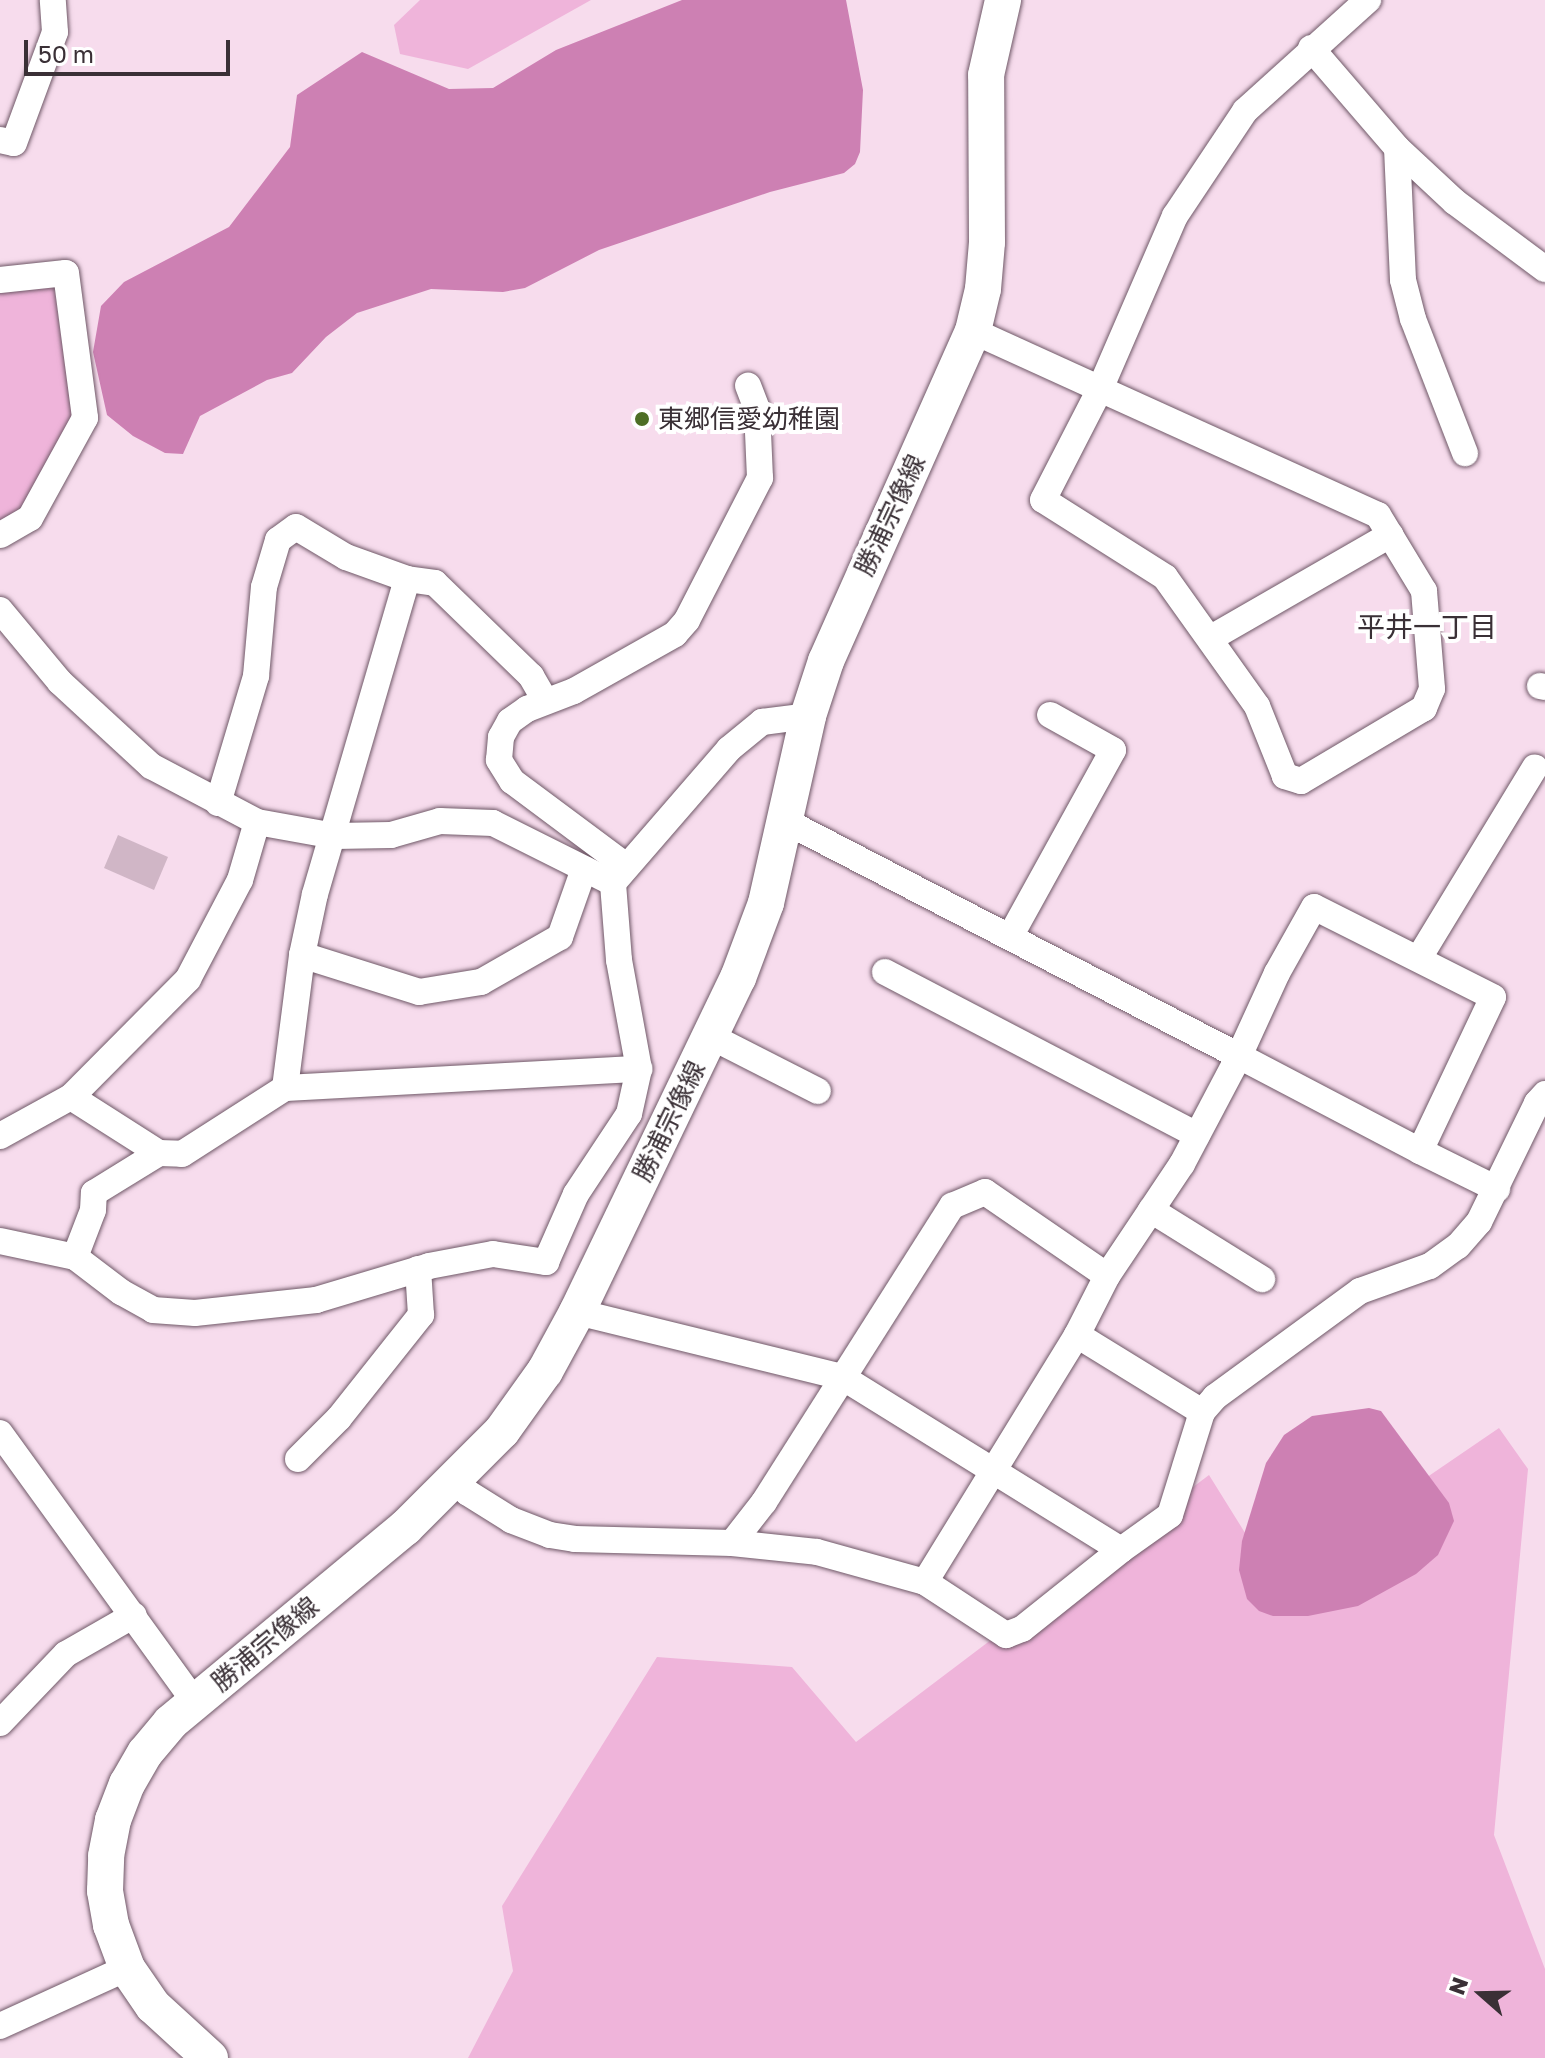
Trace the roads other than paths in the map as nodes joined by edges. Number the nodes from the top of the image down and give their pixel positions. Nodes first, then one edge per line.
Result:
1 (53, 0) edge
2 (1003, 0) edge
3 (1368, 0) edge
4 (1311, 48) junction
5 (0, 140) edge
6 (1397, 148) junction
7 (1545, 269) edge
8 (0, 280) edge
9 (973, 331) junction
10 (748, 386) dead end
11 (1100, 389) junction
12 (1465, 453) dead end
13 (0, 535) edge
14 (1390, 535) junction
15 (407, 579) junction
16 (0, 610) edge
17 (1211, 638) junction
18 (545, 700) junction
19 (1050, 715) dead end
20 (808, 716) junction
21 (1535, 767) dead end
22 (218, 803) junction
23 (785, 821) junction
24 (257, 822) junction
25 (335, 836) junction
26 (584, 869) junction
27 (620, 875) junction
28 (1011, 935) junction
29 (302, 955) junction
30 (1419, 958) junction
31 (885, 972) dead end
32 (710, 1036) junction
33 (1239, 1056) junction
34 (639, 1069) junction
35 (285, 1088) junction
36 (818, 1091) dead end
37 (1545, 1094) edge
38 (71, 1097) junction
39 (1197, 1135) junction
40 (0, 1136) edge
41 (1420, 1151) junction
42 (159, 1153) junction
43 (1497, 1189) junction
44 (1151, 1210) junction
45 (0, 1241) edge
46 (75, 1257) junction
47 (418, 1269) junction
48 (1107, 1276) junction
49 (1262, 1279) dead end
50 (577, 1312) junction
51 (1077, 1335) junction
52 (842, 1377) junction
53 (1202, 1412) junction
54 (0, 1433) edge
55 (298, 1459) dead end
56 (991, 1472) junction
57 (455, 1480) junction
58 (732, 1543) junction
59 (1121, 1550) junction
60 (925, 1582) junction
61 (134, 1615) junction
62 (195, 1702) junction
63 (0, 1723) edge
64 (127, 1968) junction
65 (0, 2026) edge
66 (210, 2058) edge

1 - 5 street
2 - 9 main road, 勝浦宗像線
3 - 4 street
4 - 6 street
4 - 11 street
6 - 7 street
6 - 12 street
8 - 13 street
9 - 11 street
9 - 20 main road, 勝浦宗像線
10 - 18 street
11 - 14 street
11 - 17 street
14 - 17 street
14 - 17 street
15 - 18 street
15 - 22 street
15 - 25 street
16 - 22 street
18 - 27 street
19 - 28 street
20 - 23 main road, 勝浦宗像線
20 - 27 street
21 - 30 street
22 - 24 street
23 - 28 street
23 - 32 main road, 勝浦宗像線
24 - 25 street
24 - 38 street
25 - 26 street
25 - 29 street
26 - 27 street
26 - 29 street
27 - 34 street
28 - 33 street
29 - 35 street
30 - 33 street
30 - 41 street
31 - 39 street
32 - 36 street
32 - 50 main road, 勝浦宗像線
33 - 39 street
33 - 41 street
34 - 35 street
34 - 47 street
35 - 42 street
37 - 43 street
38 - 40 street
38 - 42 street
39 - 44 street
41 - 43 street
42 - 46 street
43 - 53 street
44 - 48 street
44 - 49 street
45 - 46 street
46 - 47 street
47 - 55 street
48 - 51 street
48 - 52 street
50 - 52 street
50 - 57 main road, 勝浦宗像線
51 - 53 street
51 - 56 street
52 - 56 street
52 - 58 street
53 - 59 street
54 - 61 street
56 - 59 street
56 - 60 street
57 - 58 street
57 - 62 main road, 勝浦宗像線
58 - 60 street
59 - 60 street
61 - 62 street
61 - 63 street
62 - 64 main road, 勝浦宗像線
64 - 65 street
64 - 66 main road, 勝浦宗像線

